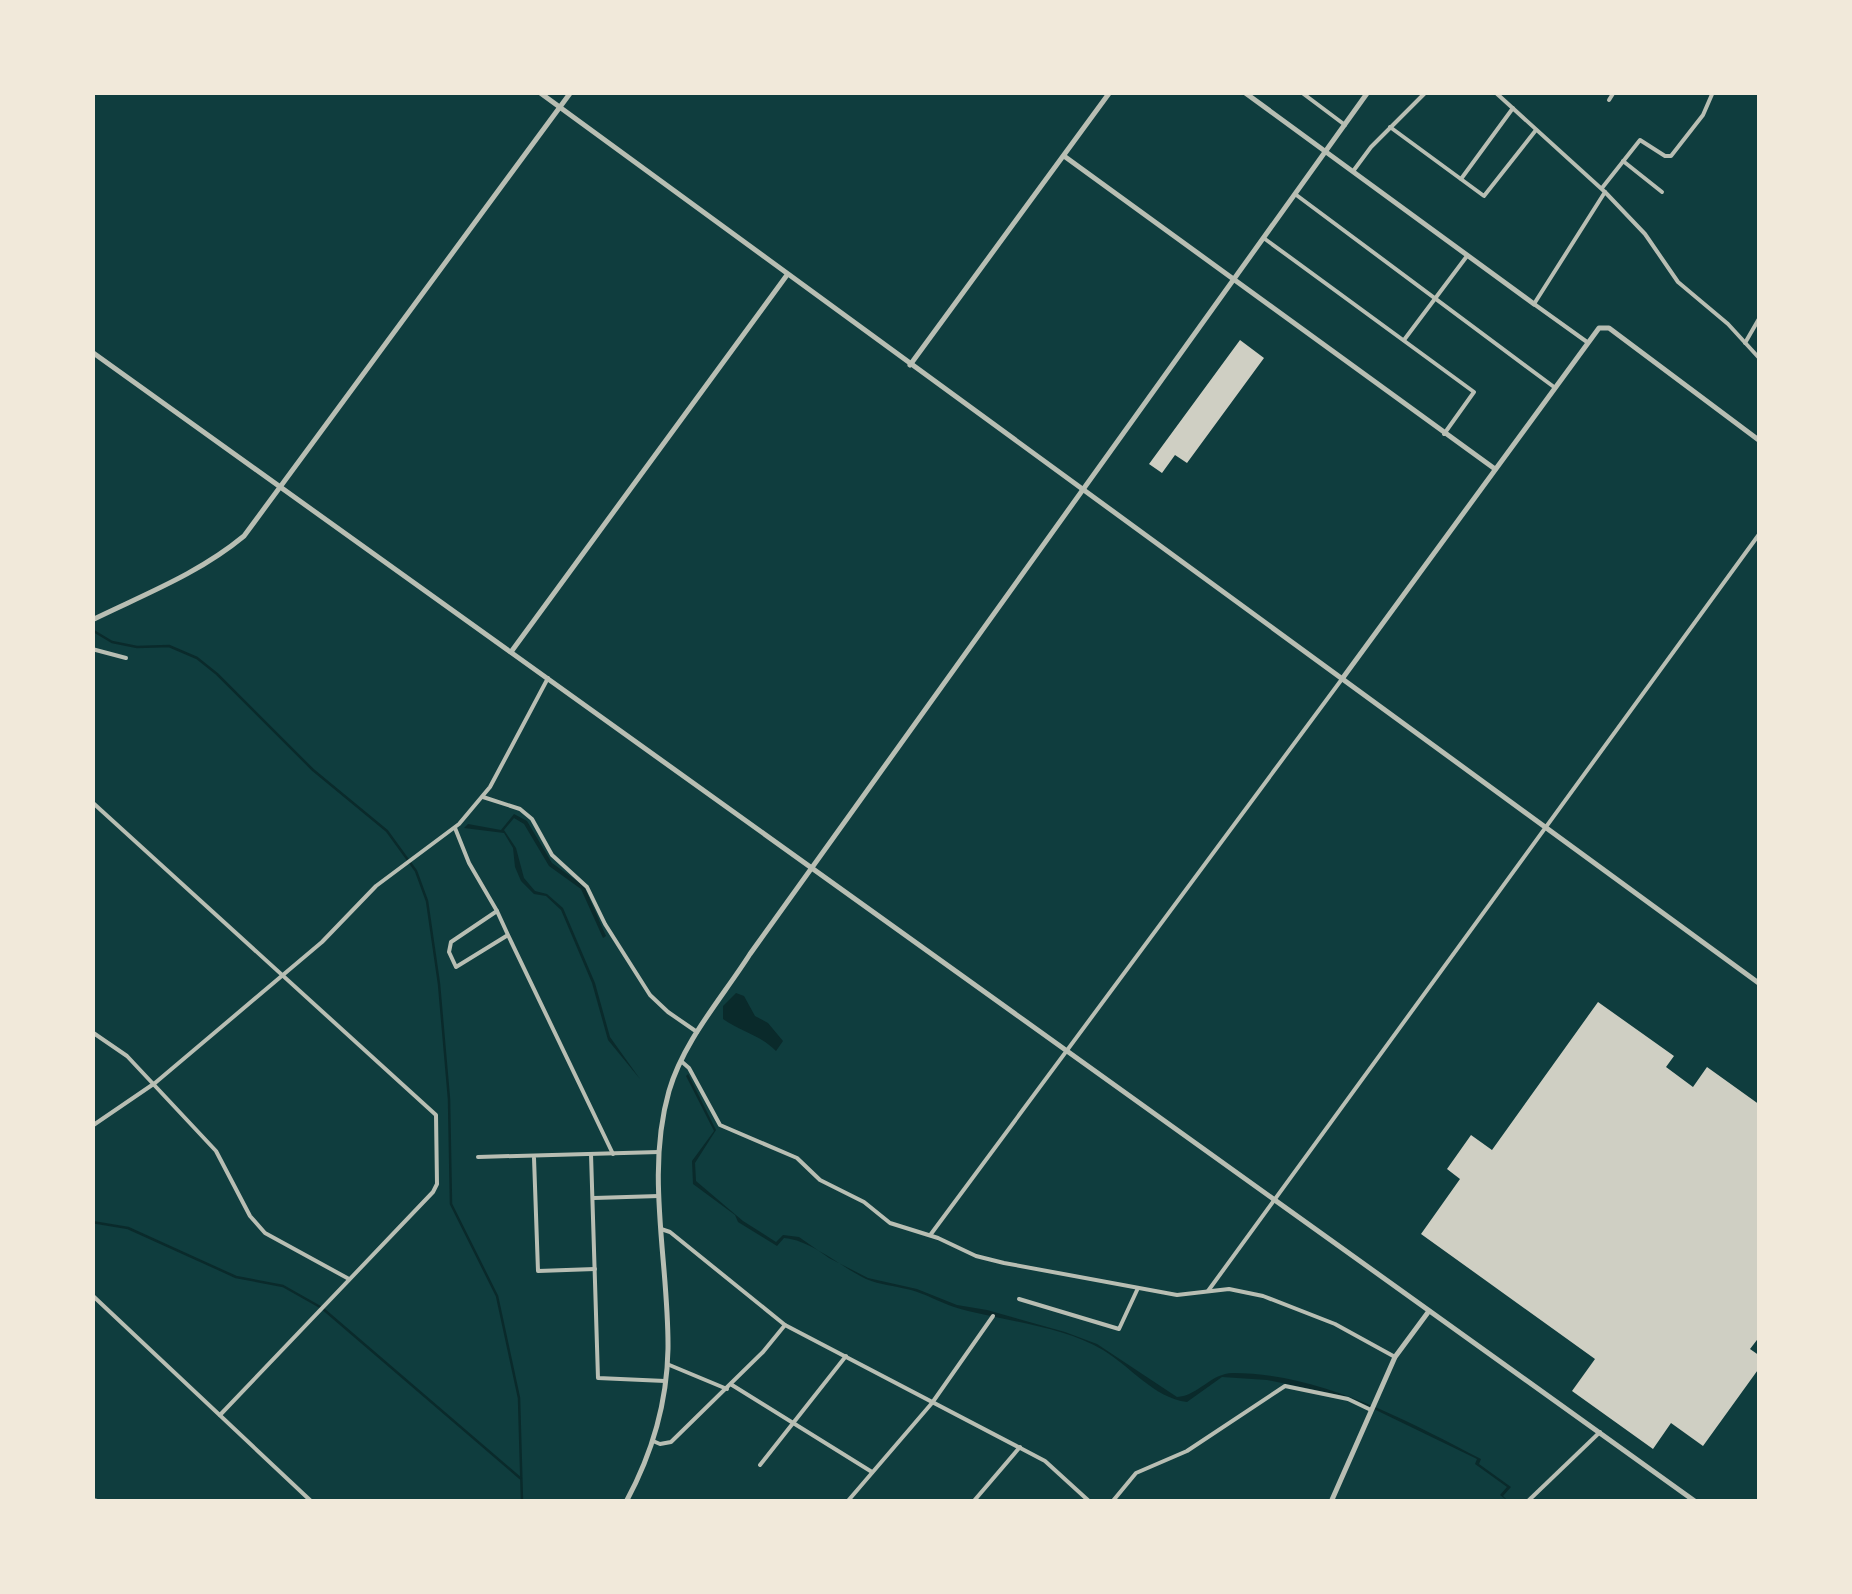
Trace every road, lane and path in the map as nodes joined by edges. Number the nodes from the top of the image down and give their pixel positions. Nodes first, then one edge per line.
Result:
1 (539, 92) edge
2 (571, 92) edge
3 (1110, 92) edge
4 (1244, 92) edge
5 (1301, 92) edge
6 (1368, 92) edge
7 (1426, 92) edge
8 (1495, 92) edge
9 (1614, 92) edge
10 (1711, 93) edge
11 (1609, 100) dead end
12 (560, 108) junction
13 (1513, 108) junction
14 (1345, 125) junction
15 (1390, 128) junction
16 (1538, 129) junction
17 (1326, 150) junction
18 (1064, 156) junction
19 (1623, 161) junction
20 (1354, 170) junction
21 (1461, 179) junction
22 (1603, 190) junction
23 (1662, 192) dead end
24 (1295, 194) junction
25 (1264, 238) junction
26 (1468, 254) junction
27 (787, 275) junction
28 (1234, 280) junction
29 (1434, 298) junction
30 (1534, 304) junction
31 (1760, 317) edge
32 (1404, 340) junction
33 (1587, 342) junction
34 (1746, 343) junction
35 (92, 352) edge
36 (1760, 358) edge
37 (910, 365) junction
38 (1554, 387) junction
39 (1444, 434) junction
40 (1760, 440) edge
41 (1495, 469) junction
42 (281, 488) junction
43 (1082, 490) junction
44 (1760, 533) edge
45 (92, 620) edge
46 (92, 649) edge
47 (511, 652) junction
48 (126, 658) dead end
49 (548, 678) junction
50 (1342, 679) junction
51 (483, 797) junction
52 (92, 802) edge
53 (454, 828) junction
54 (1544, 828) junction
55 (812, 869) junction
56 (497, 911) junction
57 (508, 935) junction
58 (283, 975) junction
59 (1760, 984) edge
60 (92, 1032) edge
61 (697, 1032) junction
62 (1069, 1052) junction
63 (681, 1061) junction
64 (155, 1083) junction
65 (92, 1126) edge
66 (659, 1152) junction
67 (591, 1154) junction
68 (612, 1154) junction
69 (534, 1156) junction
70 (478, 1157) dead end
71 (659, 1196) junction
72 (592, 1198) junction
73 (1274, 1198) junction
74 (661, 1229) junction
75 (930, 1235) junction
76 (594, 1268) junction
77 (350, 1278) junction
78 (1138, 1288) junction
79 (1208, 1291) junction
80 (92, 1295) edge
81 (1019, 1299) dead end
82 (1429, 1311) junction
83 (993, 1316) dead end
84 (785, 1324) junction
85 (846, 1356) junction
86 (1395, 1357) junction
87 (667, 1364) junction
88 (666, 1381) junction
89 (729, 1387) junction
90 (932, 1403) junction
91 (1371, 1410) junction
92 (220, 1415) junction
93 (794, 1424) junction
94 (1600, 1432) junction
95 (653, 1441) junction
96 (1020, 1447) junction
97 (760, 1466) dead end
98 (872, 1472) junction
99 (312, 1502) edge
100 (626, 1502) edge
101 (847, 1502) edge
102 (972, 1502) edge
103 (1090, 1502) edge
104 (1112, 1502) edge
105 (1331, 1502) edge
106 (1527, 1502) edge
107 (1696, 1502) edge

1 - 12 street
2 - 12 street
3 - 18 street
4 - 17 street
5 - 14 street
6 - 14 street
7 - 15 street
8 - 13 street
9 - 11 street
10 - 19 street
12 - 27 street
12 - 42 street
13 - 16 street
13 - 21 street
14 - 17 street
15 - 20 street
15 - 21 street
16 - 21 street
16 - 22 street
17 - 20 street
17 - 24 street
18 - 28 street
18 - 37 street
19 - 22 street
19 - 23 street
20 - 26 street
22 - 30 street
22 - 34 street
24 - 25 street
24 - 29 street
25 - 28 street
25 - 32 street
26 - 29 street
26 - 30 street
27 - 37 street
27 - 47 street
28 - 39 street
28 - 43 street
29 - 32 street
29 - 38 street
30 - 33 street
31 - 34 street
32 - 39 street
33 - 38 street
33 - 40 street
34 - 36 street
35 - 42 street
37 - 43 street
38 - 41 street
39 - 41 street
41 - 50 street
42 - 45 street
42 - 47 street
43 - 50 street
43 - 55 street
44 - 54 street
46 - 48 street
47 - 49 street
49 - 51 street
49 - 55 street
50 - 54 street
50 - 62 street
51 - 53 street
51 - 61 street
52 - 58 street
53 - 56 street
53 - 58 street
54 - 59 street
54 - 73 street
55 - 61 street
55 - 62 street
56 - 57 street
56 - 57 street
57 - 68 street
58 - 64 street
58 - 77 street
60 - 64 street
61 - 63 street
62 - 73 street
62 - 75 street
63 - 66 street
63 - 75 street
64 - 65 street
64 - 77 street
66 - 68 street
66 - 71 street
67 - 68 street
67 - 69 street
67 - 72 street
69 - 70 street
69 - 76 street
71 - 72 street
71 - 74 street
72 - 76 street
73 - 79 street
73 - 82 street
74 - 84 street
74 - 87 street
75 - 78 street
76 - 88 street
77 - 92 street
78 - 79 street
78 - 81 street
79 - 86 street
80 - 92 street
82 - 86 street
82 - 94 street
83 - 90 street
84 - 85 street
84 - 89 street
85 - 90 street
85 - 93 street
86 - 91 street
87 - 88 street
87 - 89 street
88 - 95 street
89 - 93 street
89 - 95 street
90 - 96 street
90 - 98 street
91 - 104 street
91 - 105 street
92 - 99 street
93 - 97 street
93 - 98 street
94 - 106 street
94 - 107 street
95 - 100 street
96 - 102 street
96 - 103 street
98 - 101 street

